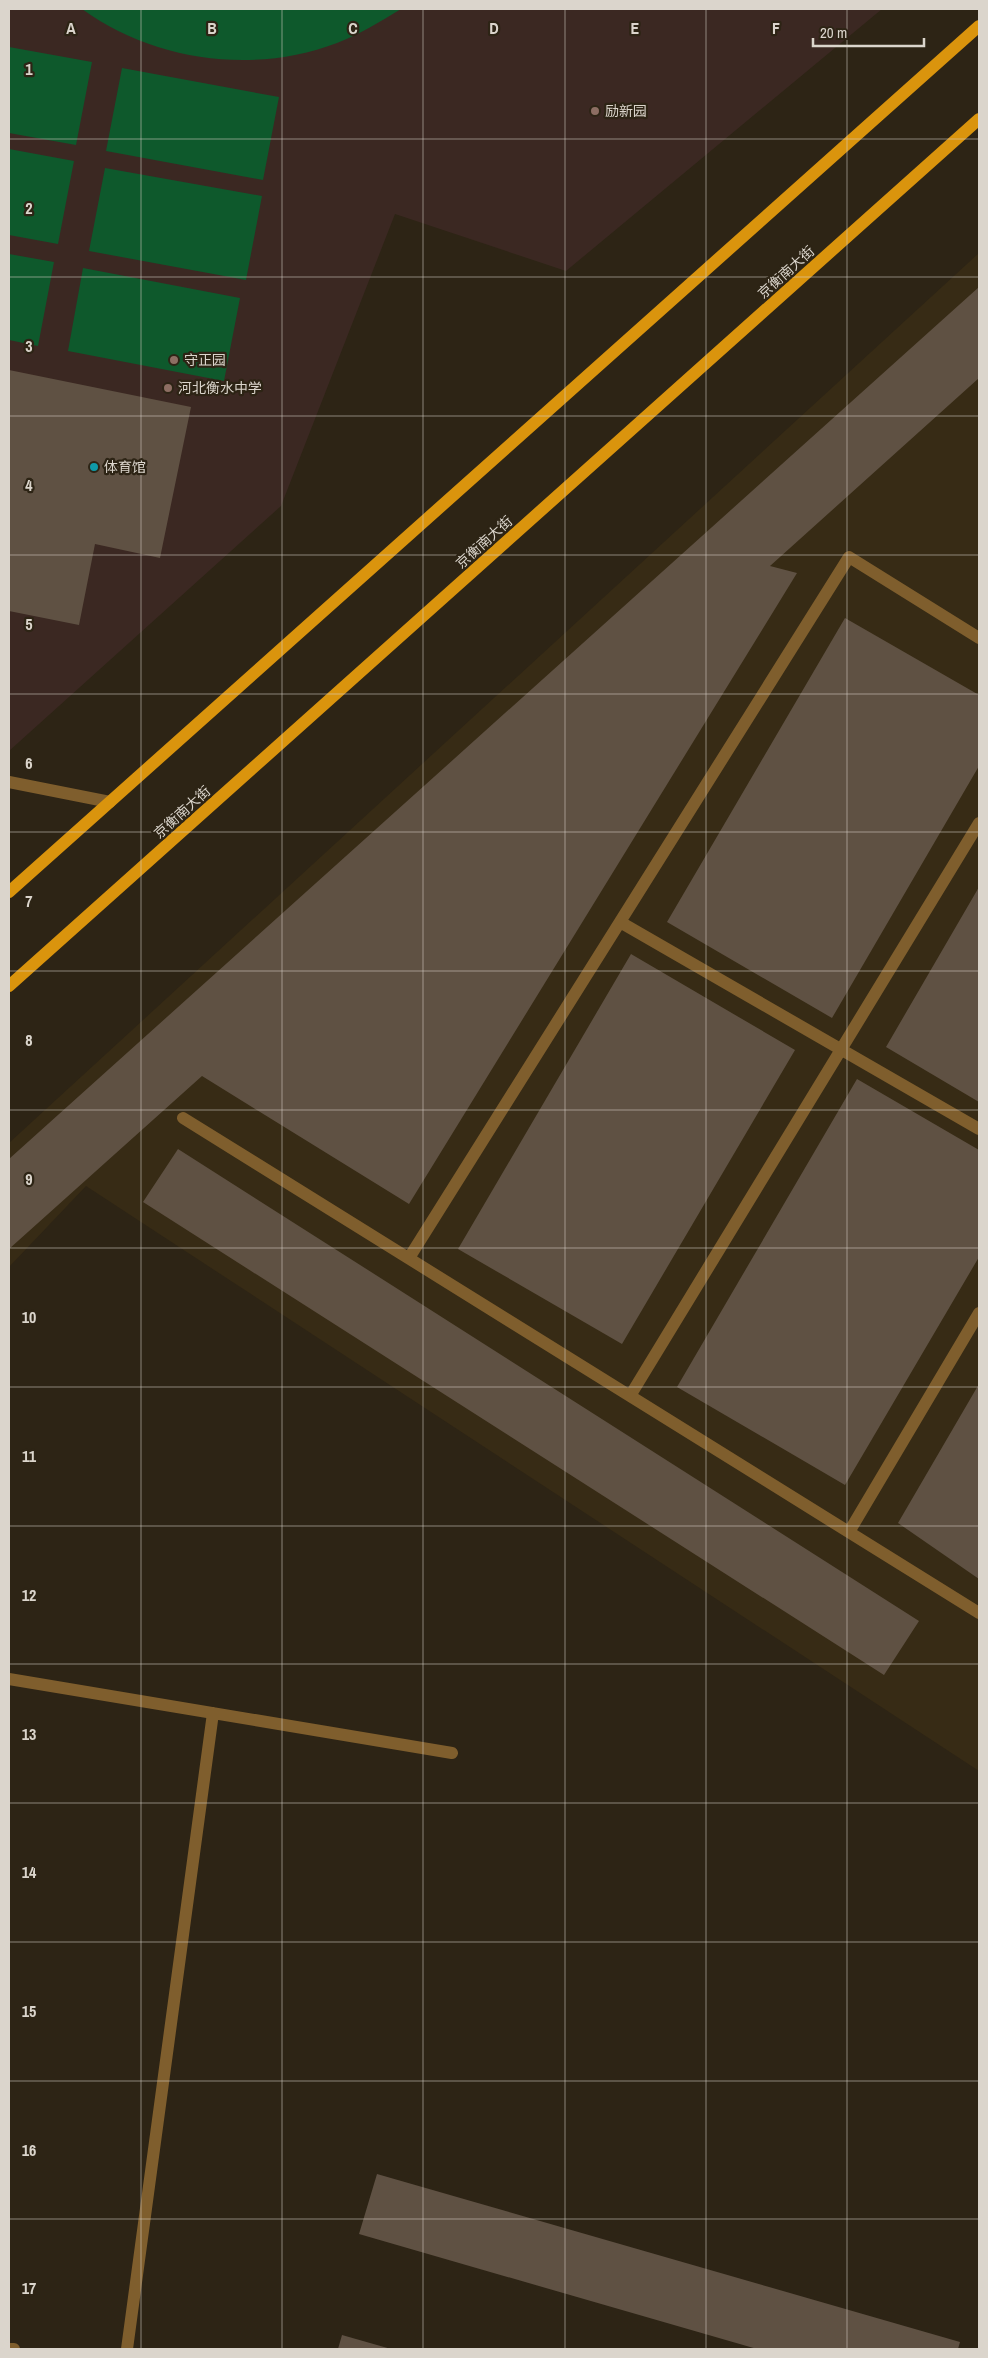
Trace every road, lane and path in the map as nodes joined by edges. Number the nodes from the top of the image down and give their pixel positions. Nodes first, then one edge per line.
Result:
1 (979, 26) edge
2 (979, 120) edge
3 (979, 638) edge
4 (9, 782) edge
5 (110, 802) junction
6 (979, 823) edge
7 (9, 892) edge
8 (620, 922) junction
9 (9, 986) edge
10 (841, 1049) junction
11 (183, 1118) dead end
12 (979, 1130) edge
13 (409, 1258) junction
14 (979, 1313) edge
15 (630, 1396) junction
16 (849, 1532) junction
17 (979, 1613) edge
18 (9, 1679) edge
19 (213, 1713) junction
20 (452, 1753) dead end
21 (9, 2348) edge
22 (14, 2349) edge
23 (128, 2349) edge

1 - 5 main road
2 - 9 main road, 京衡南大街
3 - 8 street
4 - 5 street
5 - 7 main road
6 - 10 street
8 - 10 street
8 - 13 street
10 - 12 street
10 - 15 street
11 - 13 street
13 - 15 street
14 - 16 street
15 - 16 street
16 - 17 street
18 - 19 street
19 - 20 street
19 - 23 street
21 - 22 street

